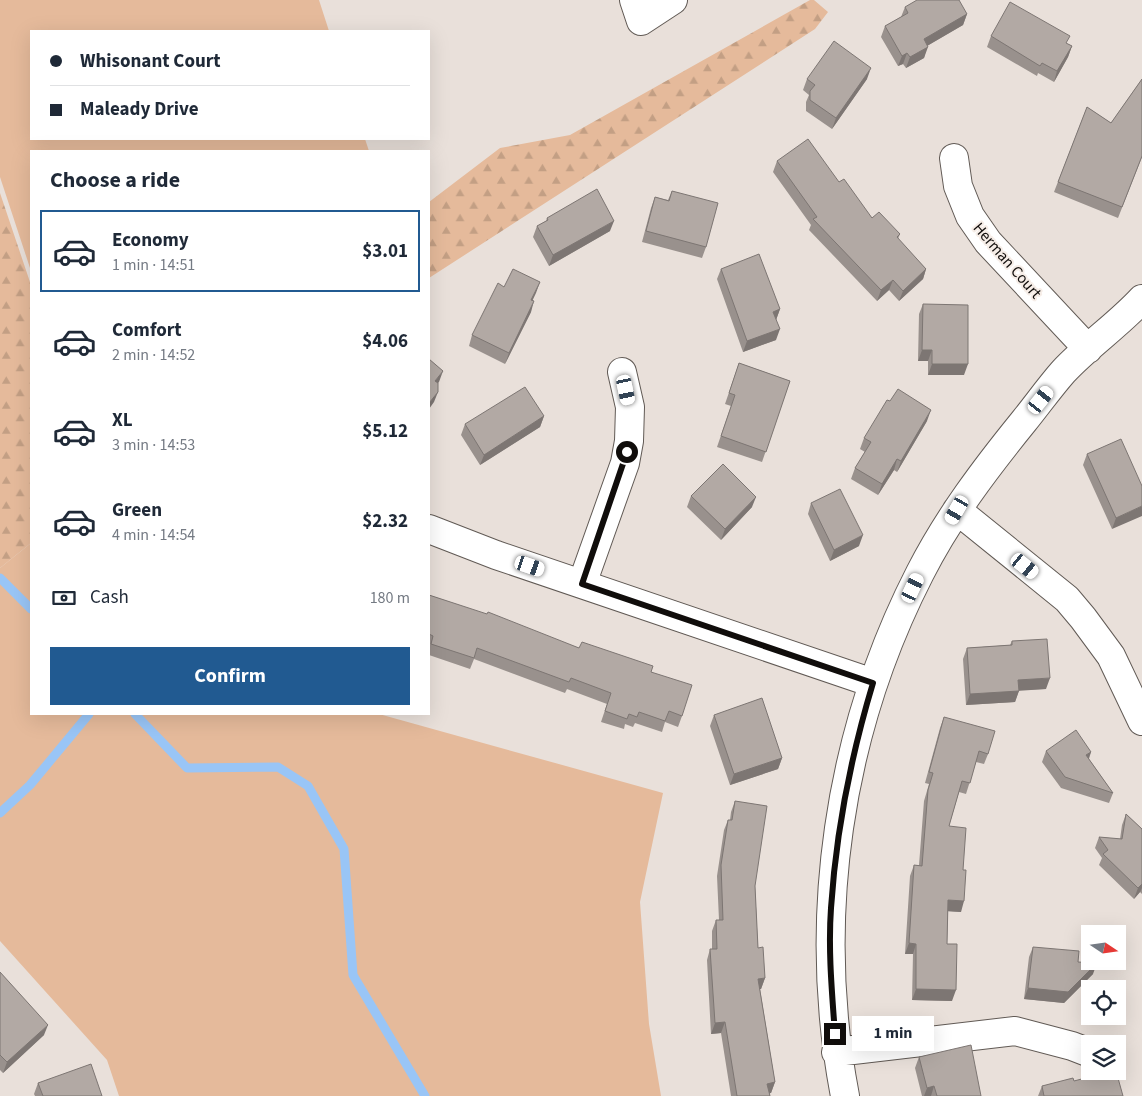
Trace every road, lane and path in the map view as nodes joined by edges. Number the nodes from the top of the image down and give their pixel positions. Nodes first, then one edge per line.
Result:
1 (634, 0) edge
2 (673, 0) edge
3 (954, 158) dead end
4 (1142, 299) edge
5 (1088, 349) junction
6 (622, 372) dead end
7 (957, 510) junction
8 (430, 529) edge
9 (582, 584) junction
10 (873, 683) junction
11 (1142, 721) edge
12 (1081, 1050) edge
13 (836, 1052) junction
14 (845, 1096) edge

1 - 2 street
3 - 5 street, Herman Court
4 - 5 street
5 - 7 street
6 - 9 street
7 - 10 street
7 - 11 street
8 - 9 street
9 - 10 street
10 - 13 street
12 - 13 street
13 - 14 street

